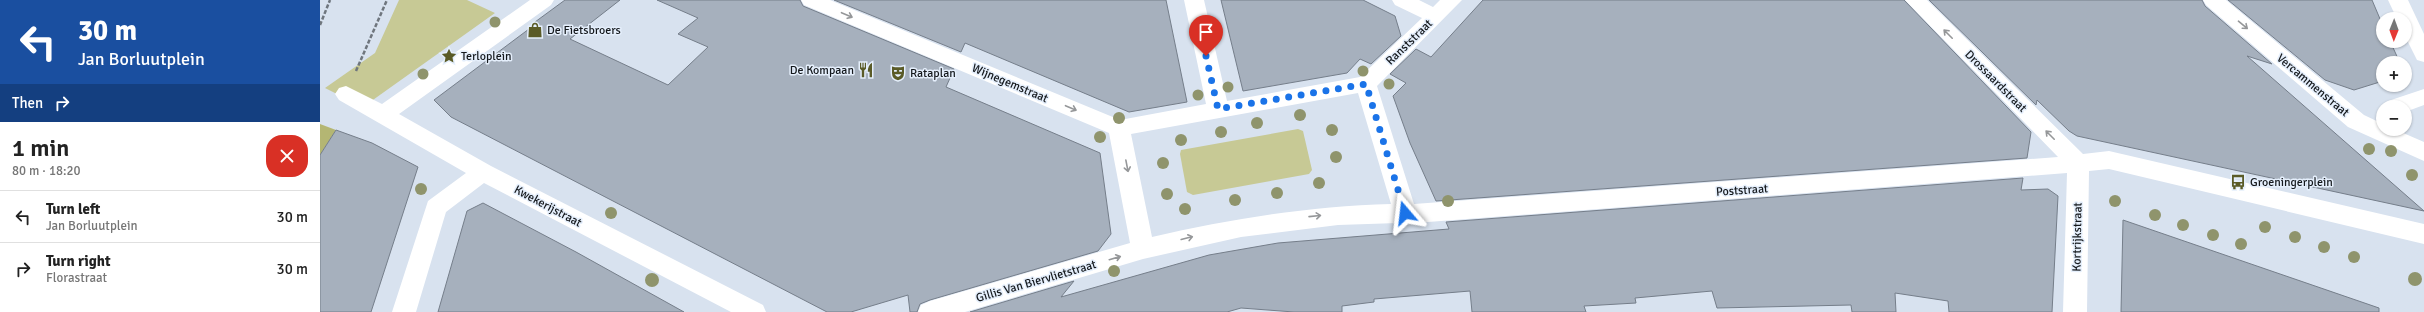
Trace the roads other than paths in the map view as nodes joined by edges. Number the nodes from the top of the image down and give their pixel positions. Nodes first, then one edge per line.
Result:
1 (544, 0) edge
2 (811, 0) edge
3 (1194, 0) edge
4 (1402, 0) edge
5 (1452, 0) edge
6 (1914, 0) edge
7 (2213, 0) edge
8 (2398, 0) edge
9 (1436, 16) junction
10 (2424, 55) edge
11 (1366, 84) junction
12 (346, 94) road end
13 (2424, 97) edge
14 (2412, 101) edge
15 (1218, 109) junction
16 (384, 114) junction
17 (2376, 114) edge
18 (2356, 121) junction
19 (1119, 128) junction
20 (2424, 152) edge
21 (2078, 163) junction
22 (483, 172) junction
23 (1405, 213) junction
24 (2424, 234) edge
25 (1143, 249) junction
26 (404, 312) edge
27 (754, 312) edge
28 (930, 312) edge
29 (2075, 312) edge

1 - 16 street
2 -> 19 street, Wijnegemstraat
3 - 15 street
4 - 9 street
5 - 9 street, Ranststraat
21 -> 6 street, Drossaardstraat
7 -> 18 street, Vercammenstraat
8 - 10 street
9 - 11 street, Ranststraat
11 - 15 street
11 - 23 street
12 - 16 street, Kwekerijstraat
13 - 14 street
15 - 19 street
16 - 22 street, Kwekerijstraat
17 - 18 street
18 - 20 street, Vercammenstraat
19 -> 25 street
21 - 23 street, Poststraat
21 - 24 street
21 - 29 street, Kortrijkstraat
22 - 26 street
22 - 27 street, Kwekerijstraat
25 -> 23 street, Poststraat
28 -> 25 street, Gillis Van Biervlietstraat

